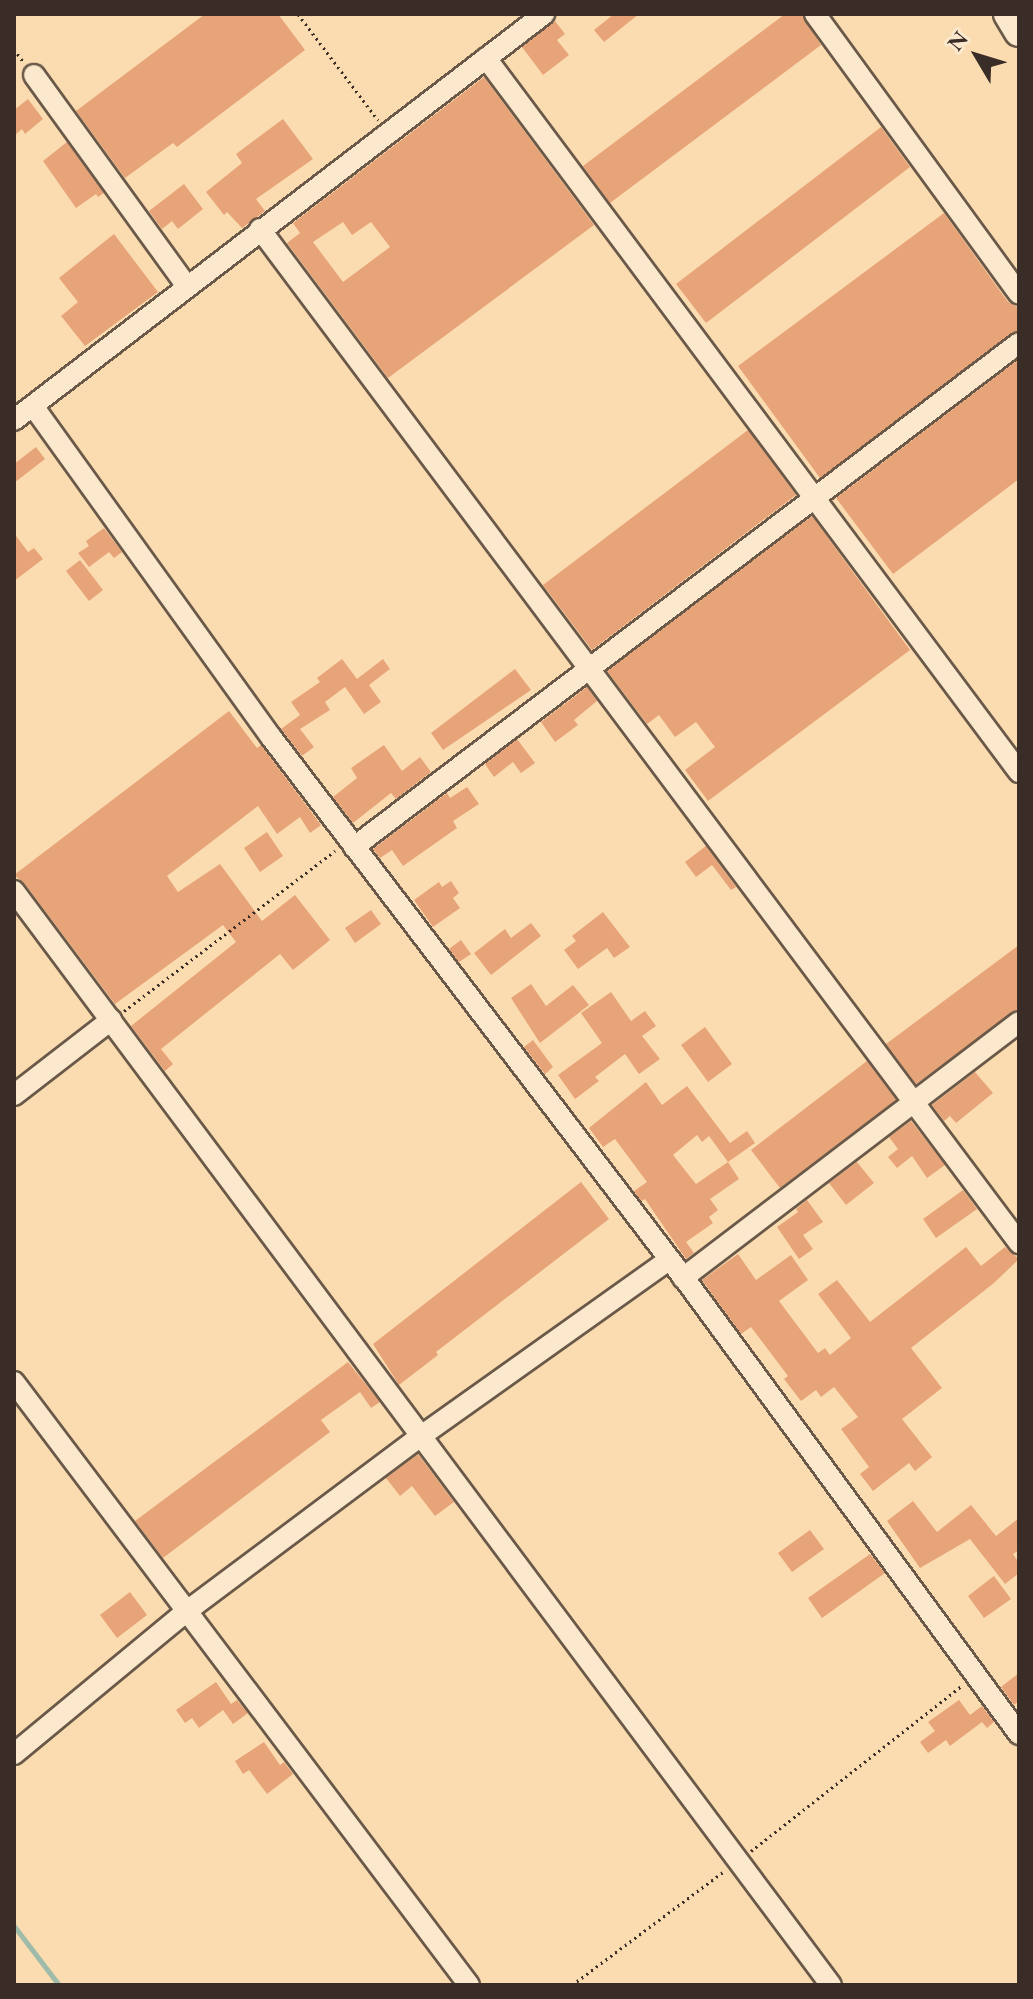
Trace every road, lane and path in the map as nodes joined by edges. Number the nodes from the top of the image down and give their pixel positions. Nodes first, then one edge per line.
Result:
1 (298, 14) edge
2 (544, 14) edge
3 (815, 14) edge
4 (1008, 14) edge
5 (1019, 32) edge
6 (486, 58) junction
7 (34, 75) dead end
8 (387, 133) junction
9 (260, 229) junction
10 (186, 285) junction
11 (1019, 294) edge
12 (1019, 343) edge
13 (33, 406) junction
14 (14, 420) edge
15 (816, 497) junction
16 (588, 671) junction
17 (1019, 772) edge
18 (351, 844) junction
19 (14, 891) edge
20 (111, 1020) junction
21 (1019, 1022) edge
22 (14, 1095) edge
23 (912, 1102) junction
24 (1019, 1243) edge
25 (669, 1260) junction
26 (683, 1278) junction
27 (14, 1382) edge
28 (421, 1436) junction
29 (187, 1611) junction
30 (975, 1676) junction
31 (1017, 1728) edge
32 (14, 1754) edge
33 (739, 1860) junction
34 (469, 1985) edge
35 (572, 1985) edge
36 (831, 1985) edge

1 - 8 path
2 - 6 street
3 - 11 street
4 - 5 main road
6 - 8 street
6 - 15 street
7 - 10 street
8 - 9 street
9 - 10 street
9 - 16 street
10 - 13 street
12 - 15 street
13 - 14 street
13 - 18 street
15 - 16 street
15 - 17 street
16 - 18 street
16 - 23 street
18 - 20 path
18 - 25 street
19 - 20 street
20 - 22 street
20 - 28 street
21 - 23 street
23 - 24 street
23 - 26 street
25 - 26 street
25 - 28 street
26 - 30 street
27 - 29 street
28 - 29 street
28 - 33 street
29 - 32 street
29 - 34 street
30 - 31 street
30 - 33 path
33 - 35 path
33 - 36 street

